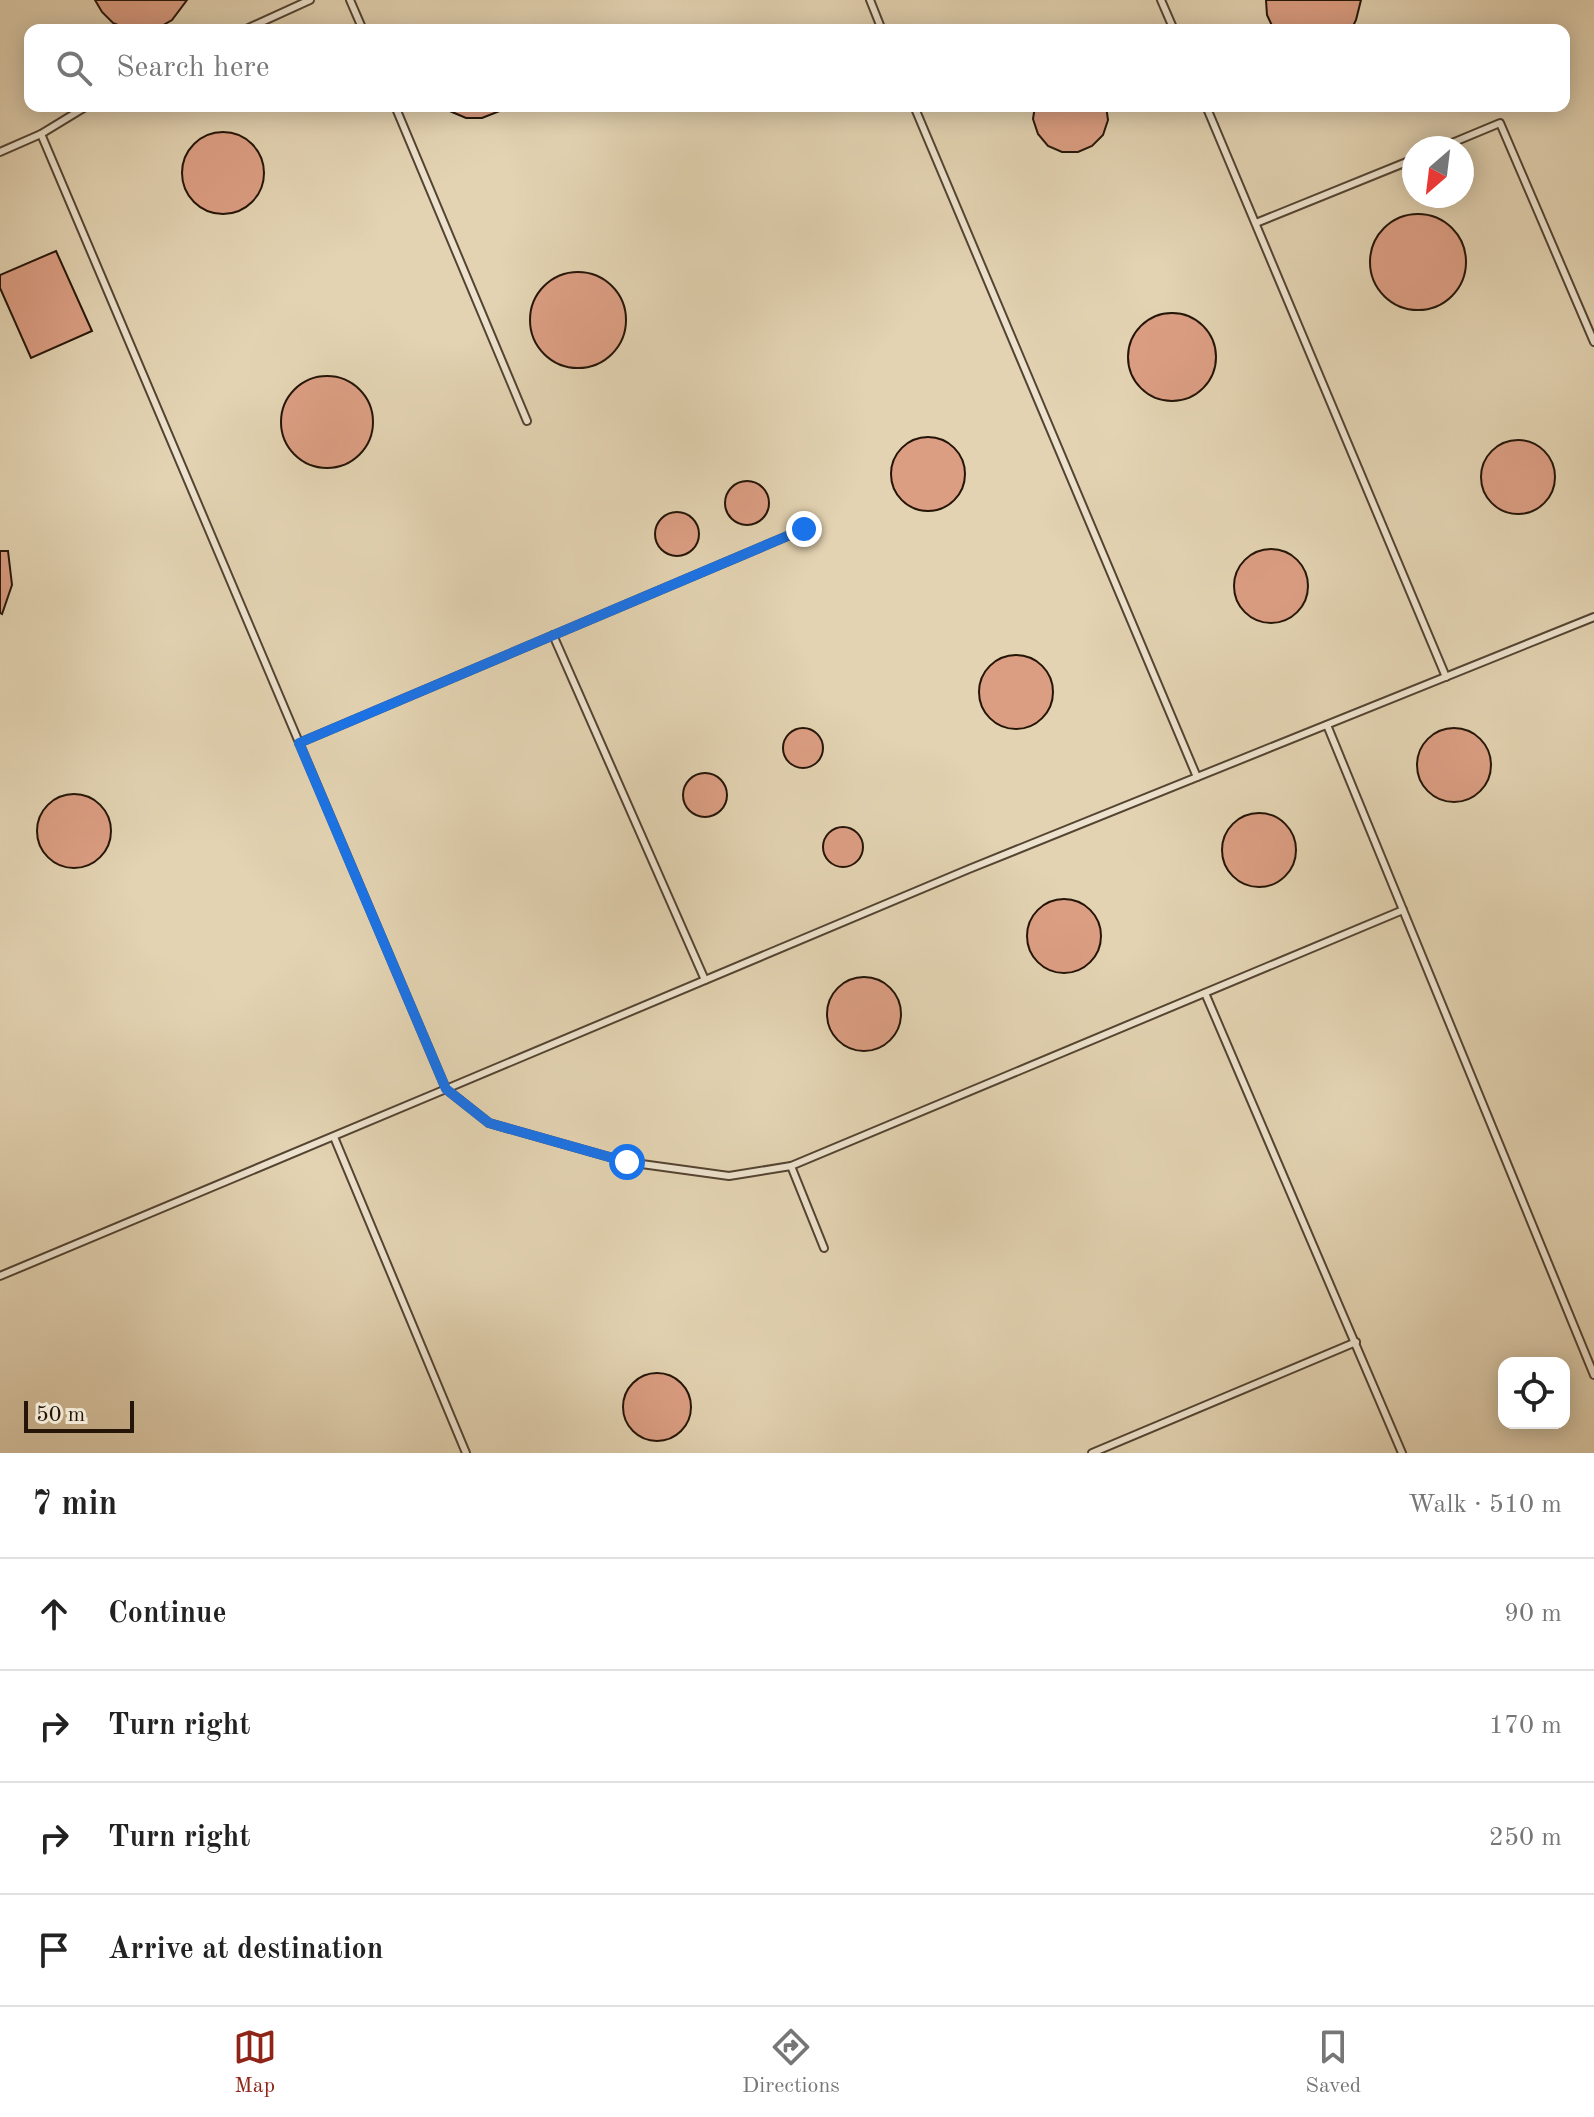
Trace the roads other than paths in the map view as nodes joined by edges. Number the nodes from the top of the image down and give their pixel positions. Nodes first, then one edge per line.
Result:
1 (310, 0) edge
2 (350, 0) edge
3 (870, 0) edge
4 (1161, 0) edge
5 (257, 24) edge
6 (360, 24) edge
7 (880, 24) edge
8 (1171, 24) edge
9 (77, 112) edge
10 (398, 112) edge
11 (917, 112) edge
12 (1209, 112) edge
13 (41, 134) junction
14 (1469, 136) edge
15 (0, 152) edge
16 (1402, 164) edge
17 (1256, 223) junction
18 (1594, 342) edge
19 (527, 421) dead end
20 (804, 529) dead end
21 (1594, 617) edge
22 (553, 635) junction
23 (1446, 677) junction
24 (1327, 725) junction
25 (299, 743) junction
26 (1197, 777) junction
27 (1403, 910) junction
28 (705, 980) junction
29 (1205, 993) junction
30 (446, 1089) junction
31 (334, 1137) junction
32 (791, 1166) junction
33 (824, 1248) dead end
34 (0, 1276) edge
35 (1356, 1342) junction
36 (1594, 1375) edge
37 (466, 1453) edge
38 (1092, 1453) edge
39 (1402, 1453) edge

1 - 5 lane
2 - 6 lane
3 - 7 lane
4 - 8 lane
9 - 13 lane
10 - 19 lane
11 - 26 lane
12 - 17 lane
13 - 15 lane
13 - 25 lane
14 - 18 lane
16 - 17 lane
17 - 23 lane
20 - 22 lane
21 - 23 lane
22 - 25 lane
22 - 28 lane
23 - 24 lane
24 - 26 lane
24 - 27 lane
25 - 30 lane
26 - 28 lane
27 - 29 lane
27 - 36 lane
28 - 30 lane
29 - 32 lane
29 - 35 lane
30 - 31 lane
30 - 32 lane
31 - 34 lane
31 - 37 lane
32 - 33 lane
35 - 38 lane
35 - 39 lane

